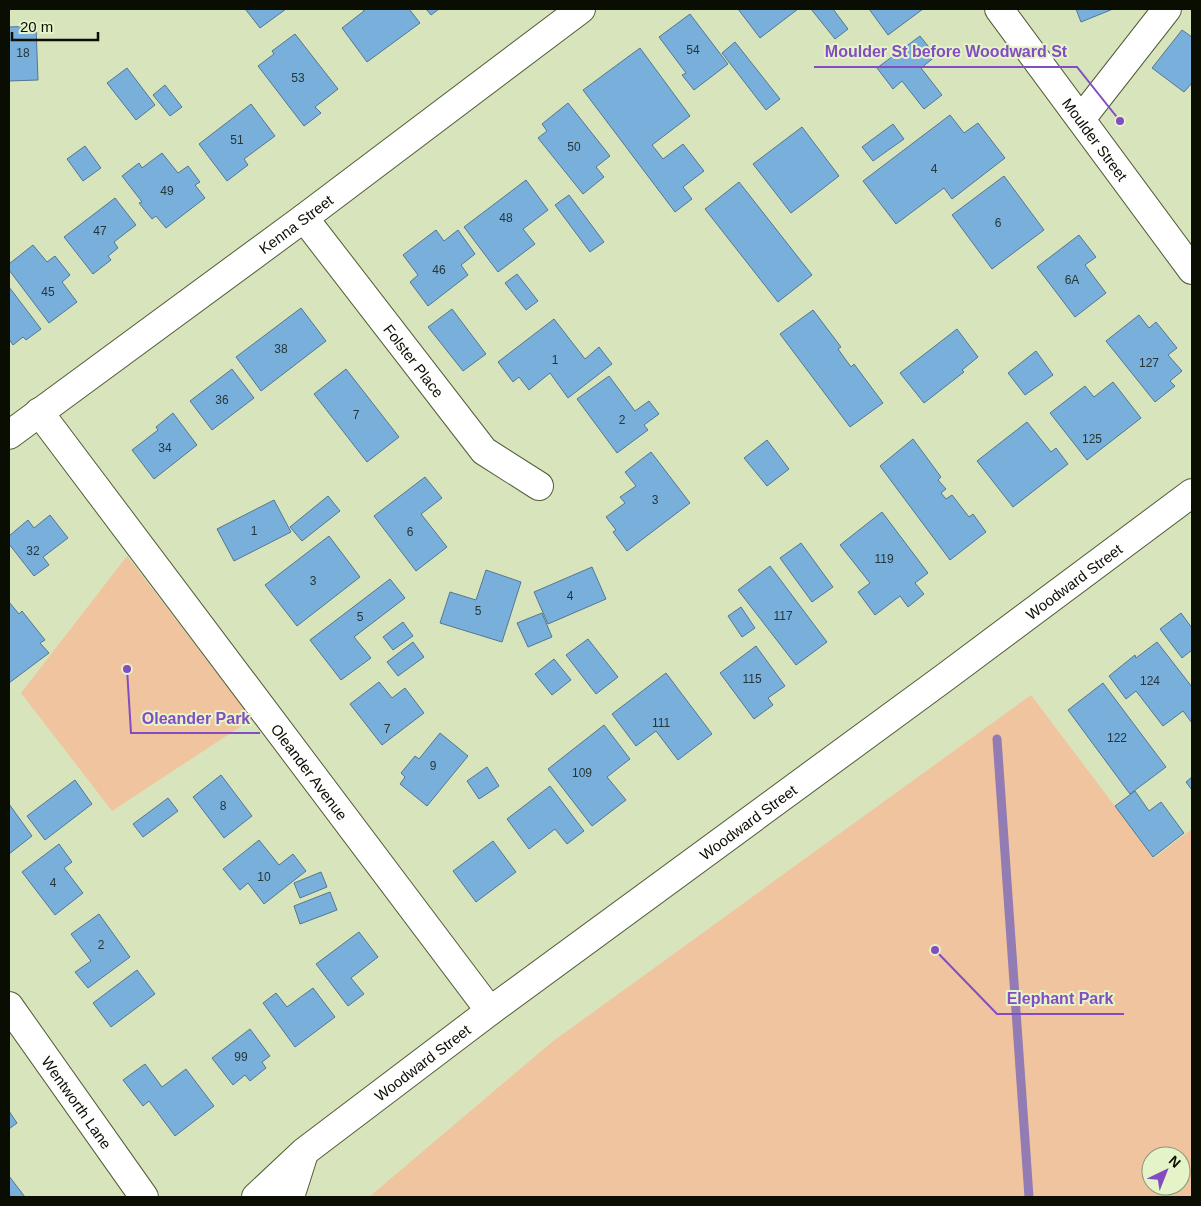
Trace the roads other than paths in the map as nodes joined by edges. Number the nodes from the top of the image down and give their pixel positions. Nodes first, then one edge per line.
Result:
1 (582, 9) edge
2 (999, 9) edge
3 (1167, 9) edge
4 (1081, 119) junction
5 (304, 218) junction
6 (1192, 270) edge
7 (39, 412) junction
8 (9, 435) edge
9 (539, 486) dead end
10 (1192, 493) edge
11 (9, 1006) edge
12 (490, 1011) junction
13 (304, 1152) junction
14 (144, 1197) edge
15 (256, 1197) edge
16 (290, 1197) edge

1 - 5 street, Kenna Street
2 - 4 street, Moulder Street
3 - 4 street
4 - 6 street, Moulder Street
5 - 7 street, Kenna Street
5 - 9 street, Folster Place
7 - 8 street, Kenna Street
7 - 12 street, Oleander Avenue
10 - 12 street, Woodward Street
11 - 14 street, Wentworth Lane
12 - 13 street, Woodward Street
13 - 15 street, Woodward Street
13 - 16 street

